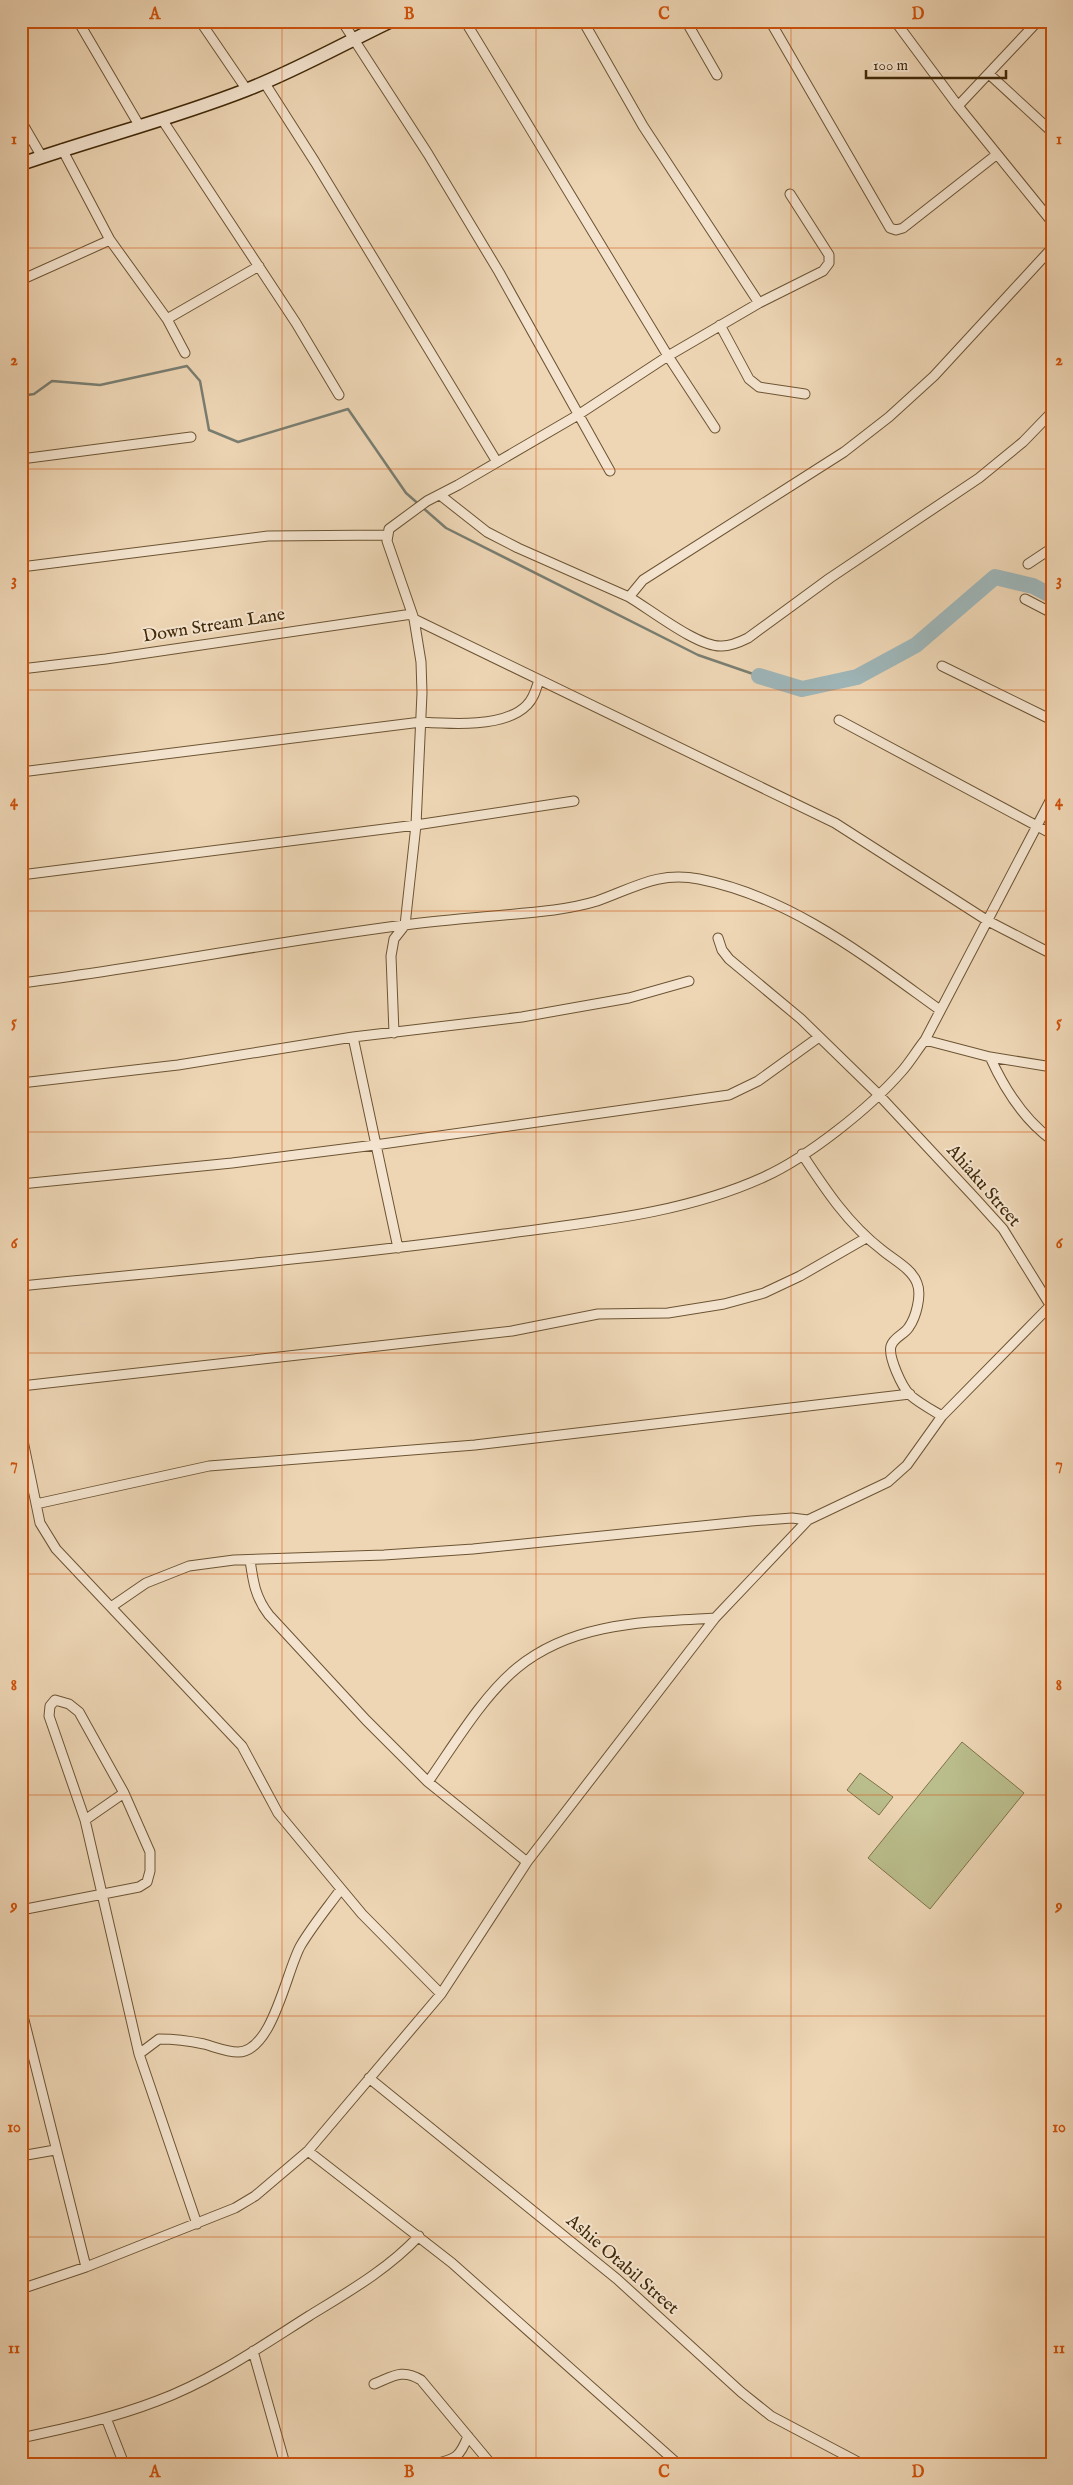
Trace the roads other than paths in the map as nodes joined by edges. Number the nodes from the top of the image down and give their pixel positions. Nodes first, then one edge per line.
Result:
1 (78, 21) edge
2 (200, 21) edge
3 (342, 21) edge
4 (391, 21) edge
5 (464, 21) edge
6 (583, 21) edge
7 (686, 21) edge
8 (770, 21) edge
9 (896, 21) edge
10 (1038, 21) edge
11 (353, 39) junction
12 (989, 74) junction
13 (717, 75) dead end
14 (264, 82) junction
15 (247, 90) junction
16 (958, 106) junction
17 (21, 121) edge
18 (163, 121) junction
19 (140, 125) junction
20 (1052, 132) edge
21 (62, 149) junction
22 (996, 155) junction
23 (42, 157) junction
24 (21, 164) edge
25 (790, 194) dead end
26 (1052, 222) edge
27 (110, 240) junction
28 (1052, 248) edge
29 (259, 266) junction
30 (21, 280) edge
31 (759, 303) junction
32 (167, 319) junction
33 (720, 325) junction
34 (185, 353) dead end
35 (668, 356) junction
36 (805, 394) dead end
37 (339, 395) dead end
38 (1052, 412) edge
39 (578, 414) junction
40 (715, 428) dead end
41 (191, 437) dead end
42 (21, 459) edge
43 (497, 462) junction
44 (610, 471) dead end
45 (440, 494) junction
46 (387, 535) junction
47 (1052, 548) edge
48 (1028, 564) dead end
49 (21, 567) edge
50 (629, 597) junction
51 (1025, 599) dead end
52 (1052, 612) edge
53 (413, 616) junction
54 (942, 666) dead end
55 (21, 670) edge
56 (539, 680) junction
57 (839, 720) dead end
58 (1052, 720) edge
59 (421, 722) junction
60 (21, 772) edge
61 (1052, 797) edge
62 (574, 801) dead end
63 (416, 825) junction
64 (1036, 826) junction
65 (1052, 834) edge
66 (21, 875) edge
67 (988, 921) junction
68 (405, 924) junction
69 (718, 938) dead end
70 (1052, 954) edge
71 (689, 981) dead end
72 (21, 983) edge
73 (940, 1010) junction
74 (394, 1033) junction
75 (819, 1037) junction
76 (353, 1038) junction
77 (924, 1040) junction
78 (990, 1057) junction
79 (1052, 1067) edge
80 (21, 1083) edge
81 (879, 1095) junction
82 (1052, 1140) edge
83 (375, 1145) junction
84 (802, 1154) junction
85 (21, 1184) edge
86 (866, 1238) junction
87 (398, 1248) junction
88 (21, 1286) edge
89 (1051, 1307) edge
90 (21, 1386) edge
91 (910, 1394) junction
92 (942, 1416) junction
93 (21, 1431) edge
94 (36, 1504) junction
95 (808, 1520) junction
96 (250, 1560) junction
97 (110, 1607) junction
98 (715, 1618) junction
99 (428, 1782) junction
100 (124, 1793) junction
101 (85, 1820) junction
102 (527, 1862) junction
103 (341, 1889) junction
104 (102, 1893) junction
105 (21, 1910) edge
106 (441, 1994) junction
107 (21, 2008) edge
108 (139, 2054) junction
109 (369, 2078) junction
110 (55, 2150) junction
111 (308, 2151) junction
112 (21, 2156) edge
113 (197, 2224) junction
114 (419, 2236) junction
115 (86, 2267) junction
116 (21, 2289) edge
117 (253, 2351) junction
118 (374, 2384) dead end
119 (106, 2418) junction
120 (468, 2436) junction
121 (21, 2438) edge
122 (124, 2464) edge
123 (285, 2464) edge
124 (434, 2464) edge
125 (491, 2464) edge
126 (678, 2464) edge
127 (862, 2464) edge

1 - 19 street
2 - 15 street
3 - 11 street
4 - 11 main road
5 - 35 street
6 - 31 street
7 - 13 street
8 - 22 street
9 - 16 street
10 - 12 street
11 - 14 main road
11 - 39 street
12 - 16 street
12 - 20 street
14 - 15 main road
14 - 43 street
15 - 18 main road
16 - 22 street
17 - 23 street
18 - 19 main road
18 - 29 street
19 - 21 main road
21 - 23 main road
21 - 27 street
22 - 26 street
23 - 24 main road
25 - 31 street
27 - 30 street
27 - 32 street
28 - 50 street
29 - 32 street
29 - 37 street
31 - 33 street
32 - 34 street
33 - 35 street
33 - 36 street
35 - 39 street
35 - 40 street
38 - 50 street
39 - 43 street
39 - 44 street
41 - 42 street
43 - 45 street
45 - 46 street
45 - 50 street
46 - 49 street
46 - 53 street
47 - 48 street
51 - 52 street
53 - 55 street, Down Stream Lane
53 - 56 street
53 - 59 street
54 - 58 street
56 - 59 street
56 - 67 street
57 - 64 street
59 - 60 street
59 - 63 street
61 - 64 street
62 - 63 street
63 - 66 street
63 - 68 street
64 - 65 street
64 - 67 street
67 - 70 street
67 - 73 street
68 - 72 street
68 - 73 street
68 - 74 street
69 - 75 street, Ahiaku Street
71 - 74 street
73 - 77 street
74 - 76 street
75 - 81 street, Ahiaku Street
75 - 83 street
76 - 80 street
76 - 83 street
77 - 78 street
77 - 81 street
78 - 79 street
78 - 82 street
81 - 84 street
81 - 89 street, Ahiaku Street
83 - 85 street
83 - 87 street
84 - 86 street
84 - 87 street
86 - 90 street
86 - 91 street
87 - 88 street
89 - 92 street
91 - 92 street
91 - 94 street
92 - 95 street
93 - 94 street
94 - 97 street
95 - 96 street
95 - 98 street
96 - 97 street
96 - 99 street
97 - 103 street
98 - 99 street
98 - 102 street
99 - 102 street
100 - 101 street
100 - 101 street
100 - 104 street
101 - 104 street
102 - 106 street
103 - 106 street
103 - 108 street
104 - 105 street
104 - 108 street
106 - 109 street
107 - 110 street
108 - 113 street
109 - 111 street
109 - 127 street, Ashie Otabil Street
110 - 112 street
110 - 115 street
111 - 113 street
111 - 114 street
113 - 115 street
114 - 117 street
114 - 126 street
115 - 116 street
117 - 119 street
117 - 123 street
118 - 120 street
119 - 121 street
119 - 122 street
120 - 124 street
120 - 125 street

